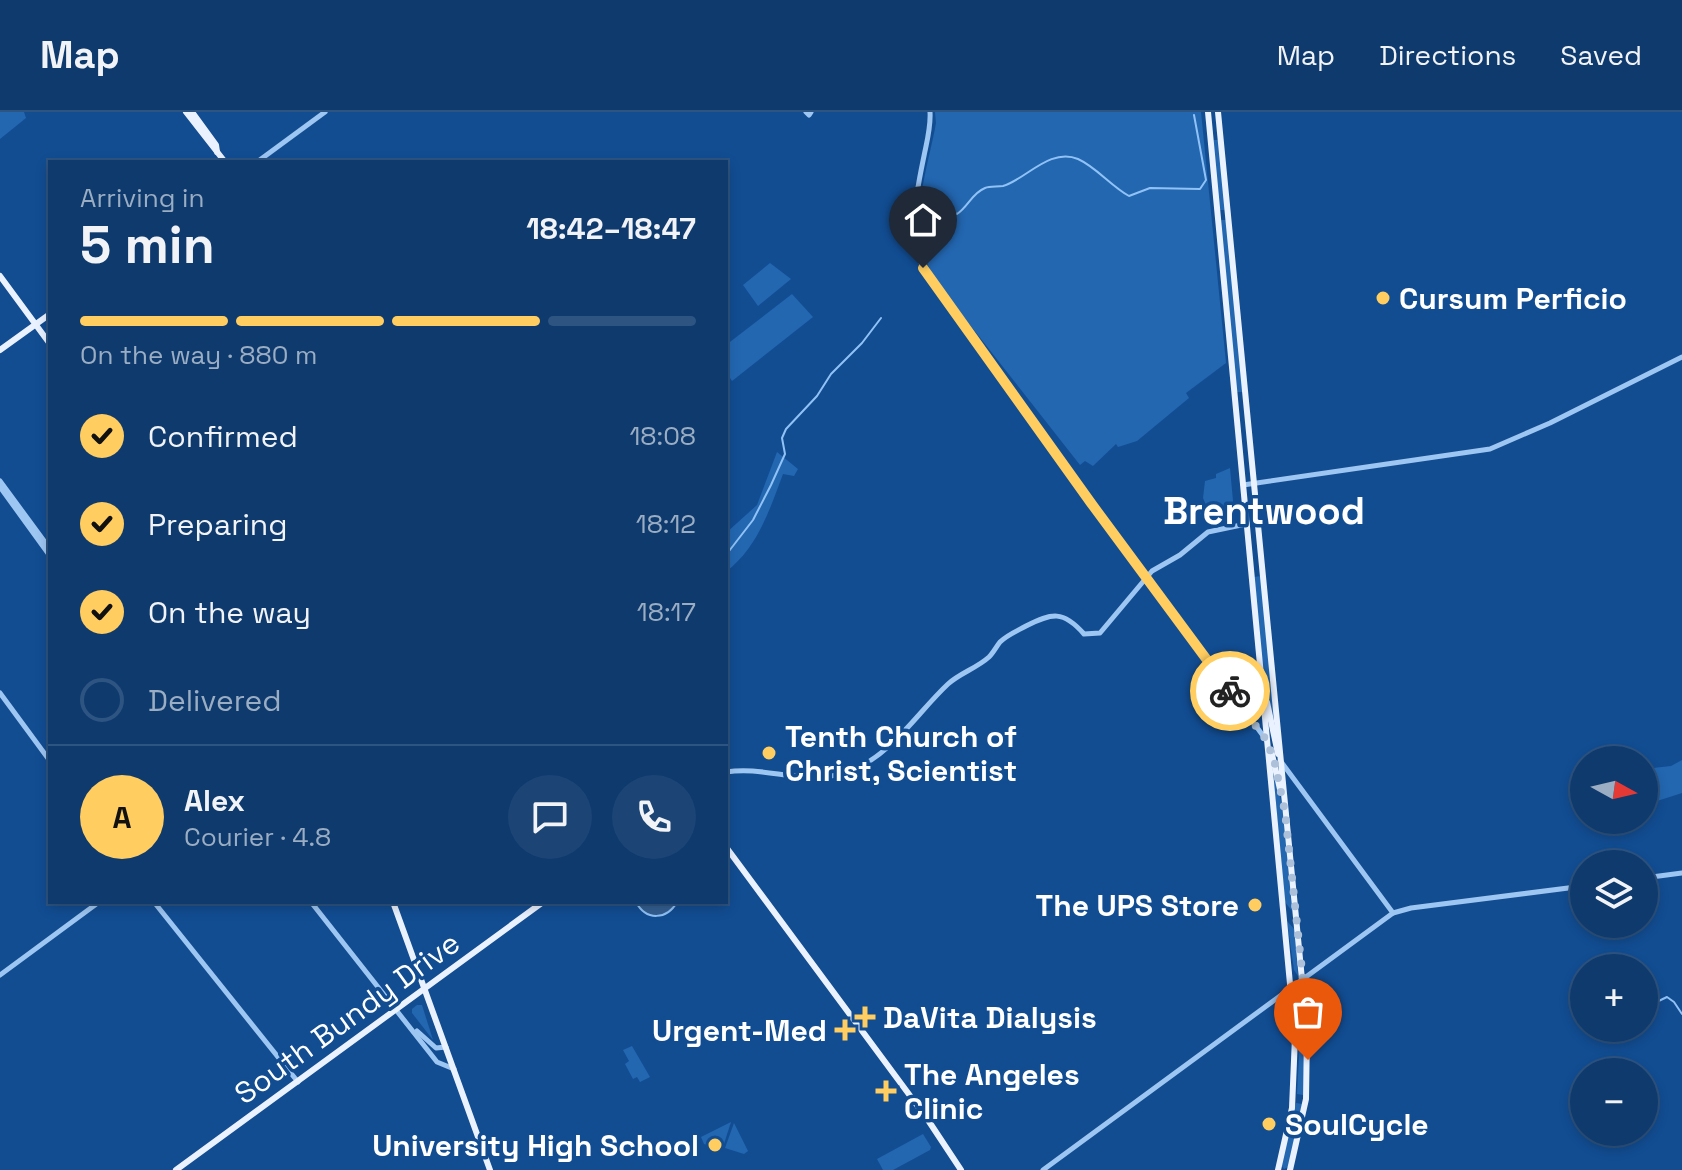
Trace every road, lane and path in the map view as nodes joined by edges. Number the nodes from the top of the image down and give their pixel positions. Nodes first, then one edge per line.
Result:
1 (186, 112) edge
2 (192, 112) edge
3 (325, 112) edge
4 (930, 112) edge
5 (1208, 112) edge
6 (1218, 112) edge
7 (217, 152) junction
8 (223, 160) edge
9 (260, 160) edge
10 (0, 276) edge
11 (48, 315) edge
12 (36, 324) junction
13 (48, 341) edge
14 (0, 350) edge
15 (1682, 357) edge
16 (0, 481) edge
17 (1254, 484) junction
18 (1243, 485) junction
19 (0, 487) edge
20 (1256, 512) junction
21 (1246, 524) junction
22 (1259, 537) junction
23 (48, 546) edge
24 (48, 553) edge
25 (1146, 577) junction
26 (1262, 691) junction
27 (0, 693) edge
28 (1267, 741) junction
29 (48, 758) edge
30 (1281, 761) junction
31 (728, 772) edge
32 (1285, 812) junction
33 (728, 850) edge
34 (1682, 873) edge
35 (1658, 876) edge
36 (1570, 888) edge
37 (96, 904) edge
38 (156, 904) edge
39 (313, 904) edge
40 (394, 904) edge
41 (540, 904) edge
42 (1393, 913) junction
43 (1285, 931) junction
44 (0, 975) edge
45 (1303, 980) junction
46 (425, 989) junction
47 (1291, 989) junction
48 (398, 1010) junction
49 (410, 1024) junction
50 (1307, 1031) junction
51 (446, 1047) junction
52 (454, 1069) junction
53 (298, 1082) junction
54 (1285, 1168) edge
55 (176, 1170) edge
56 (490, 1170) edge
57 (961, 1170) edge
58 (1043, 1170) edge

1 - 7 main road
2 - 7 main road
3 - 9 street
4 - 25 street
5 - 18 main road
6 - 17 main road
7 - 8 main road
10 - 12 main road
11 - 12 main road
12 - 13 main road
12 - 14 main road
15 - 17 street
16 - 23 street
17 - 18 street
17 - 20 main road
18 - 21 main road
19 - 24 street
20 - 21 main road
20 - 22 main road
21 - 22 main road
21 - 25 street
21 - 26 main road
22 - 30 main road
25 - 28 street
25 - 31 street
26 - 28 main road
26 - 30 main road
27 - 29 street
28 - 30 street
28 - 32 main road
28 - 43 main road
30 - 32 main road
30 - 42 street
32 - 45 main road
33 - 57 main road
34 - 35 street
36 - 42 street
37 - 44 street
38 - 53 street
39 - 48 street
40 - 46 main road
41 - 46 main road, South Bundy Drive
42 - 45 street
43 - 45 main road
43 - 47 main road
45 - 47 street
45 - 50 main road
46 - 48 main road, South Bundy Drive
46 - 51 main road
47 - 50 main road
47 - 54 main road
47 - 58 street
48 - 49 street
48 - 53 main road, South Bundy Drive
49 - 51 street
49 - 52 street
50 - 54 main road
51 - 52 main road
52 - 56 main road
53 - 55 main road, South Bundy Drive

